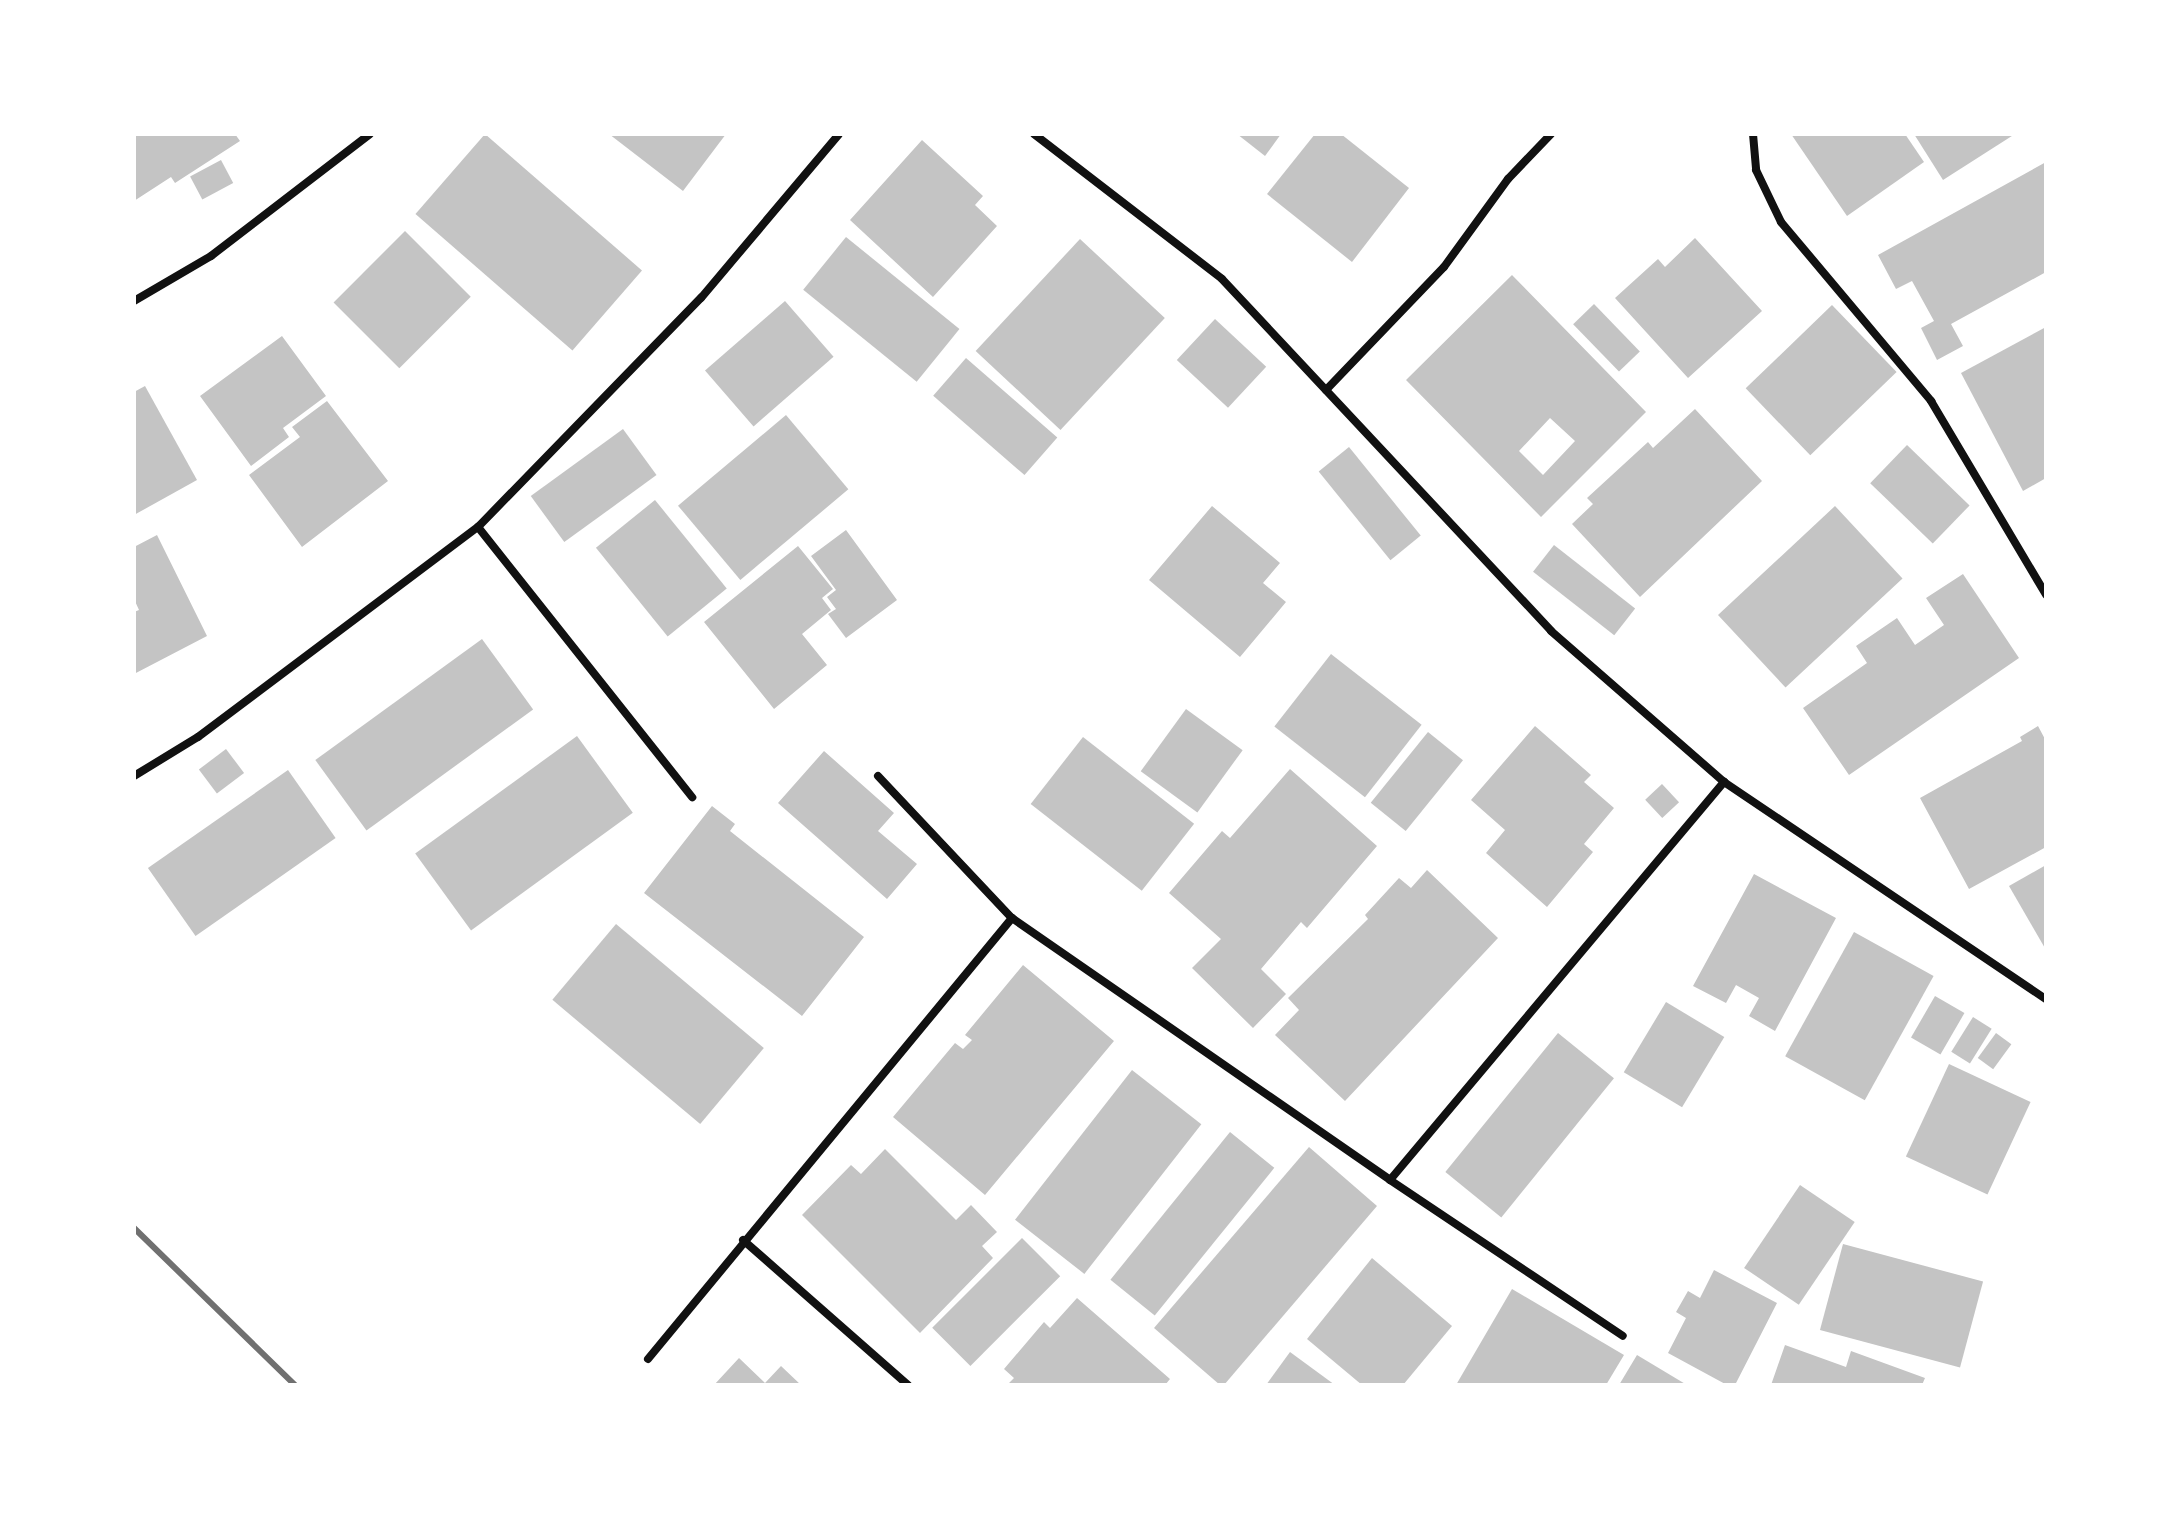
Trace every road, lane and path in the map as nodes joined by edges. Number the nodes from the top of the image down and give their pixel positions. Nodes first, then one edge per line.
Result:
1 (370, 134) edge
2 (839, 134) edge
3 (1034, 134) edge
4 (1551, 134) edge
5 (1753, 134) edge
6 (134, 301) edge
7 (1326, 390) junction
8 (478, 527) junction
9 (2046, 595) edge
10 (134, 776) edge
11 (878, 776) dead end
12 (1724, 782) junction
13 (692, 797) dead end
14 (1012, 918) junction
15 (2046, 999) edge
16 (1390, 1180) junction
17 (743, 1240) junction
18 (1623, 1336) dead end
19 (648, 1359) dead end
20 (908, 1385) edge

1 - 6 street
2 - 8 street
3 - 7 street
4 - 7 street
5 - 9 street
7 - 12 street
8 - 10 street
8 - 13 street
11 - 14 street
12 - 15 street
12 - 16 street
14 - 16 street
14 - 17 street
16 - 18 street
17 - 19 street
17 - 20 street

